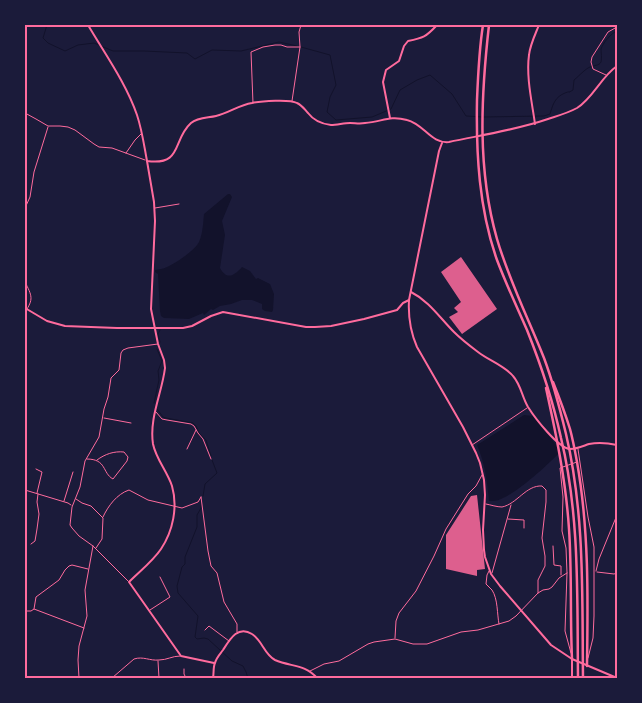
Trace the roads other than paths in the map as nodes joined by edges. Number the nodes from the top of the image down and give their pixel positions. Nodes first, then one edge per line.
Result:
1 (88, 25) edge
2 (301, 25) edge
3 (436, 25) edge
4 (483, 25) edge
5 (489, 25) edge
6 (539, 25) edge
7 (617, 27) edge
8 (300, 47) junction
9 (617, 66) edge
10 (606, 75) junction
11 (292, 101) junction
12 (253, 102) junction
13 (25, 113) edge
14 (390, 118) junction
15 (535, 124) junction
16 (48, 126) junction
17 (142, 133) junction
18 (442, 143) junction
19 (126, 153) junction
20 (147, 160) junction
21 (179, 204) dead end
22 (25, 208) edge
23 (154, 208) junction
24 (25, 282) edge
25 (411, 292) junction
26 (409, 300) junction
27 (26, 310) edge
28 (154, 327) junction
29 (158, 344) junction
30 (528, 407) junction
31 (562, 410) junction
32 (155, 411) junction
33 (553, 412) junction
34 (103, 418) junction
35 (131, 422) dead end
36 (196, 430) junction
37 (472, 445) junction
38 (617, 445) edge
39 (577, 448) junction
40 (187, 449) dead end
41 (86, 458) junction
42 (211, 459) dead end
43 (96, 460) junction
44 (580, 461) junction
45 (36, 469) dead end
46 (73, 472) dead end
47 (483, 474) junction
48 (25, 490) edge
49 (37, 494) junction
50 (75, 499) junction
51 (64, 501) junction
52 (511, 503) junction
53 (485, 504) junction
54 (72, 507) junction
55 (175, 507) junction
56 (617, 515) edge
57 (103, 517) junction
58 (507, 518) junction
59 (524, 528) dead end
60 (31, 544) dead end
61 (93, 546) junction
62 (553, 546) dead end
63 (95, 548) junction
64 (89, 569) junction
65 (490, 570) junction
66 (595, 571) junction
67 (617, 573) edge
68 (491, 574) junction
69 (567, 574) junction
70 (561, 576) junction
71 (160, 577) dead end
72 (129, 582) junction
73 (538, 593) junction
74 (34, 609) junction
75 (149, 610) junction
76 (26, 611) edge
77 (522, 611) junction
78 (499, 624) junction
79 (84, 628) junction
80 (205, 630) dead end
81 (237, 632) junction
82 (395, 639) junction
83 (228, 641) junction
84 (181, 656) junction
85 (158, 660) junction
86 (572, 660) junction
87 (214, 663) junction
88 (587, 666) junction
89 (184, 669) dead end
90 (310, 671) junction
91 (617, 677) edge
92 (79, 678) edge
93 (112, 678) edge
94 (158, 678) edge
95 (186, 678) edge
96 (213, 678) edge
97 (317, 678) edge
98 (572, 678) edge
99 (578, 678) edge
100 (583, 678) edge

1 - 17 street
2 - 8 street
3 - 14 street
4 - 33 highway
5 - 31 highway
6 - 15 street
7 - 10 street
8 - 11 street
8 - 12 street
9 - 10 street
10 - 15 street
11 - 12 street
11 - 14 street
12 - 20 street
13 - 16 street
14 - 18 street
15 - 18 street
16 - 19 street
16 - 22 street
17 - 19 street
17 - 20 street
18 - 25 street
19 - 20 street
20 - 23 street
21 - 23 street
23 - 28 street
24 - 27 street
25 - 26 street
25 - 30 street
26 - 28 street
26 - 37 street
27 - 28 street
28 - 29 street
29 - 32 street
29 - 34 street
30 - 37 street
30 - 39 street
31 - 88 highway
31 - 100 highway
32 - 36 street
32 - 55 street
33 - 86 highway
33 - 99 highway
34 - 35 street
34 - 41 street
36 - 40 street
36 - 42 street
37 - 47 street
38 - 39 street
39 - 44 street
41 - 43 street
41 - 50 street
43 - 43 street
44 - 66 street
44 - 69 street
45 - 49 street
46 - 51 street
47 - 53 street
47 - 82 street
48 - 49 street
49 - 51 street
49 - 60 street
50 - 54 street
50 - 57 street
51 - 54 street
52 - 53 street
52 - 58 street
52 - 73 street
53 - 65 street
54 - 61 street
55 - 57 street
55 - 72 street
55 - 81 street
56 - 66 street
57 - 63 street
58 - 59 street
58 - 68 street
61 - 63 street
61 - 64 street
62 - 70 street
63 - 72 street
64 - 74 street
64 - 79 street
65 - 68 street
65 - 78 street
66 - 67 street
66 - 88 street
68 - 77 street
69 - 70 street
69 - 86 street
70 - 73 street
71 - 75 street
72 - 75 street
73 - 77 street
74 - 76 street
74 - 79 street
75 - 84 street
77 - 78 street
77 - 86 street
78 - 82 street
79 - 92 street
80 - 83 street
81 - 83 street
81 - 90 street
82 - 90 street
83 - 87 street
84 - 85 street
84 - 87 street
85 - 93 street
85 - 94 street
86 - 88 street
86 - 98 street
87 - 96 street
88 - 91 street
89 - 95 street
90 - 97 street

